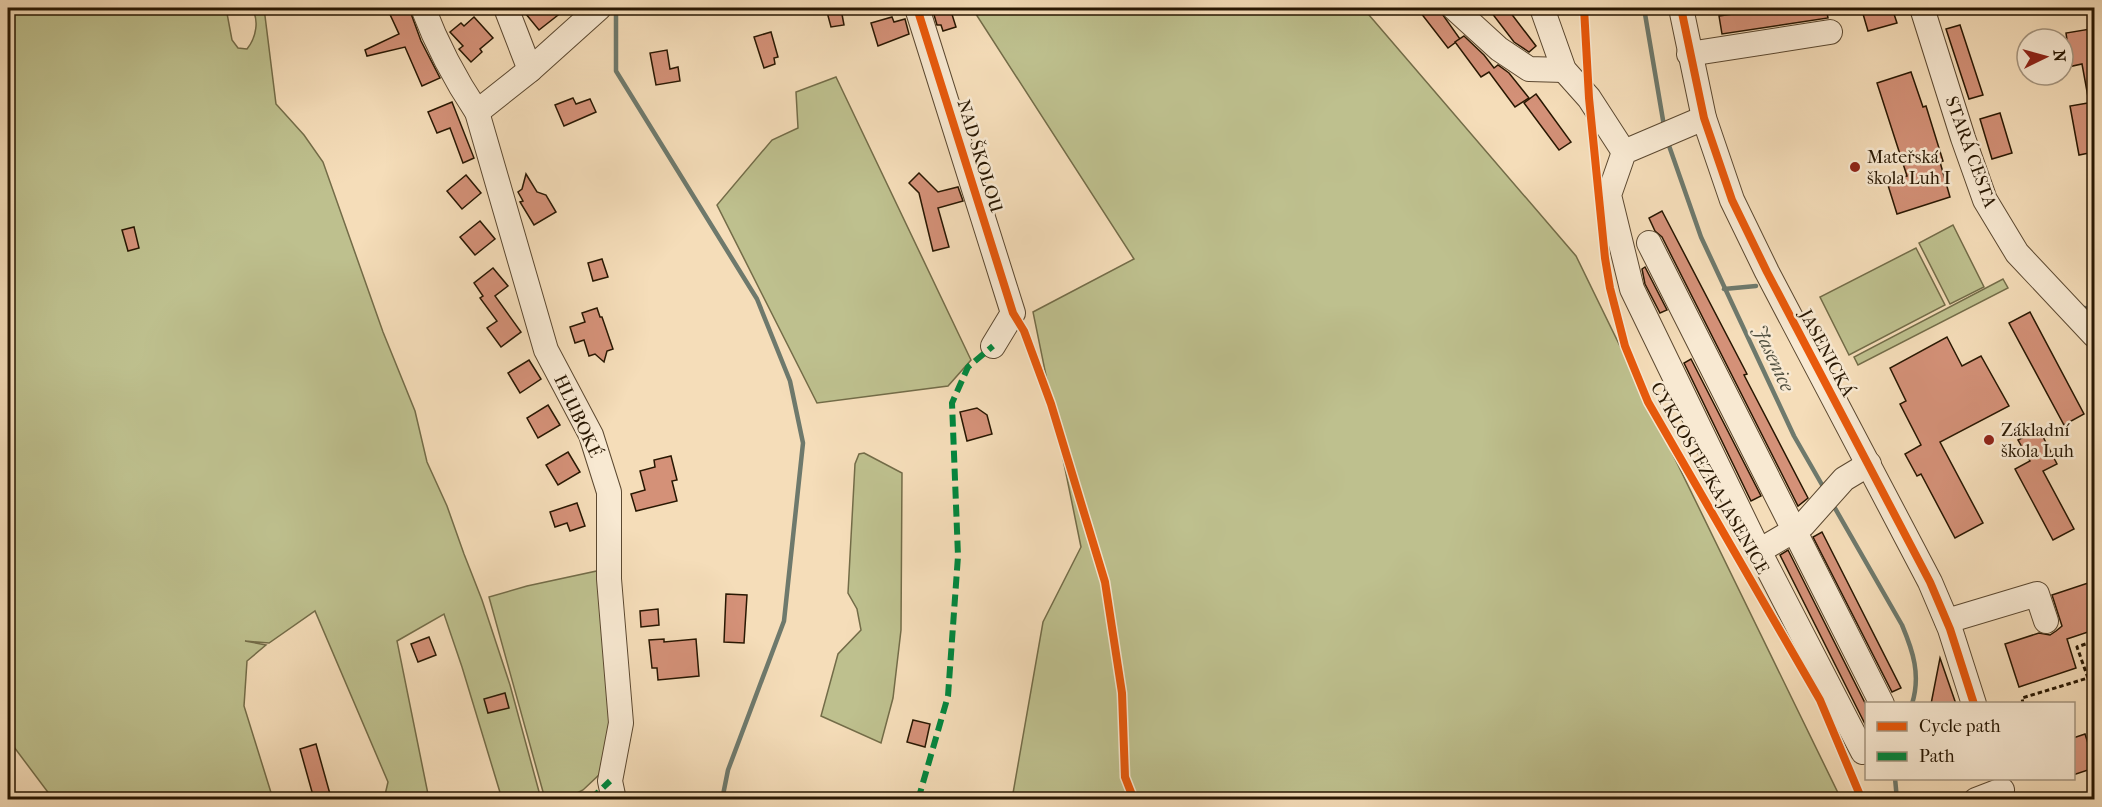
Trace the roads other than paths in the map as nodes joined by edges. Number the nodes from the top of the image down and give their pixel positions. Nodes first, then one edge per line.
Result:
1 (423, 8) edge
2 (506, 8) edge
3 (599, 8) edge
4 (917, 8) edge
5 (1454, 8) edge
6 (1542, 8) edge
7 (1682, 8) edge
8 (1922, 8) edge
9 (1830, 32) dead end
10 (1689, 54) junction
11 (530, 70) junction
12 (1564, 70) junction
13 (477, 112) junction
14 (1704, 117) junction
15 (1624, 153) junction
16 (1648, 243) dead end
17 (2094, 335) edge
18 (993, 346) dead end
19 (1869, 464) junction
20 (1796, 530) junction
21 (1759, 550) junction
22 (1947, 621) junction
23 (2046, 621) dead end
24 (1881, 702) edge
25 (1973, 702) edge
26 (1863, 752) dead end
27 (2002, 789) edge
28 (614, 800) edge
29 (1976, 800) edge

1 - 13 street, HLUBOKÉ
2 - 11 street
3 - 11 street
4 - 18 street, NAD ŠKOLOU
5 - 12 street
6 - 12 street
7 - 10 street, JASENICKÁ
8 - 17 street, STARÁ CESTA
9 - 10 street
10 - 14 street, JASENICKÁ
11 - 13 street
12 - 15 street
13 - 28 street, HLUBOKÉ
14 - 15 street
14 - 19 street, JASENICKÁ
15 - 21 street
16 - 20 street
19 - 20 street
19 - 22 street, JASENICKÁ
20 - 21 street
20 - 24 street
21 - 26 street
22 - 23 street
22 - 25 street, JASENICKÁ
27 - 29 street

